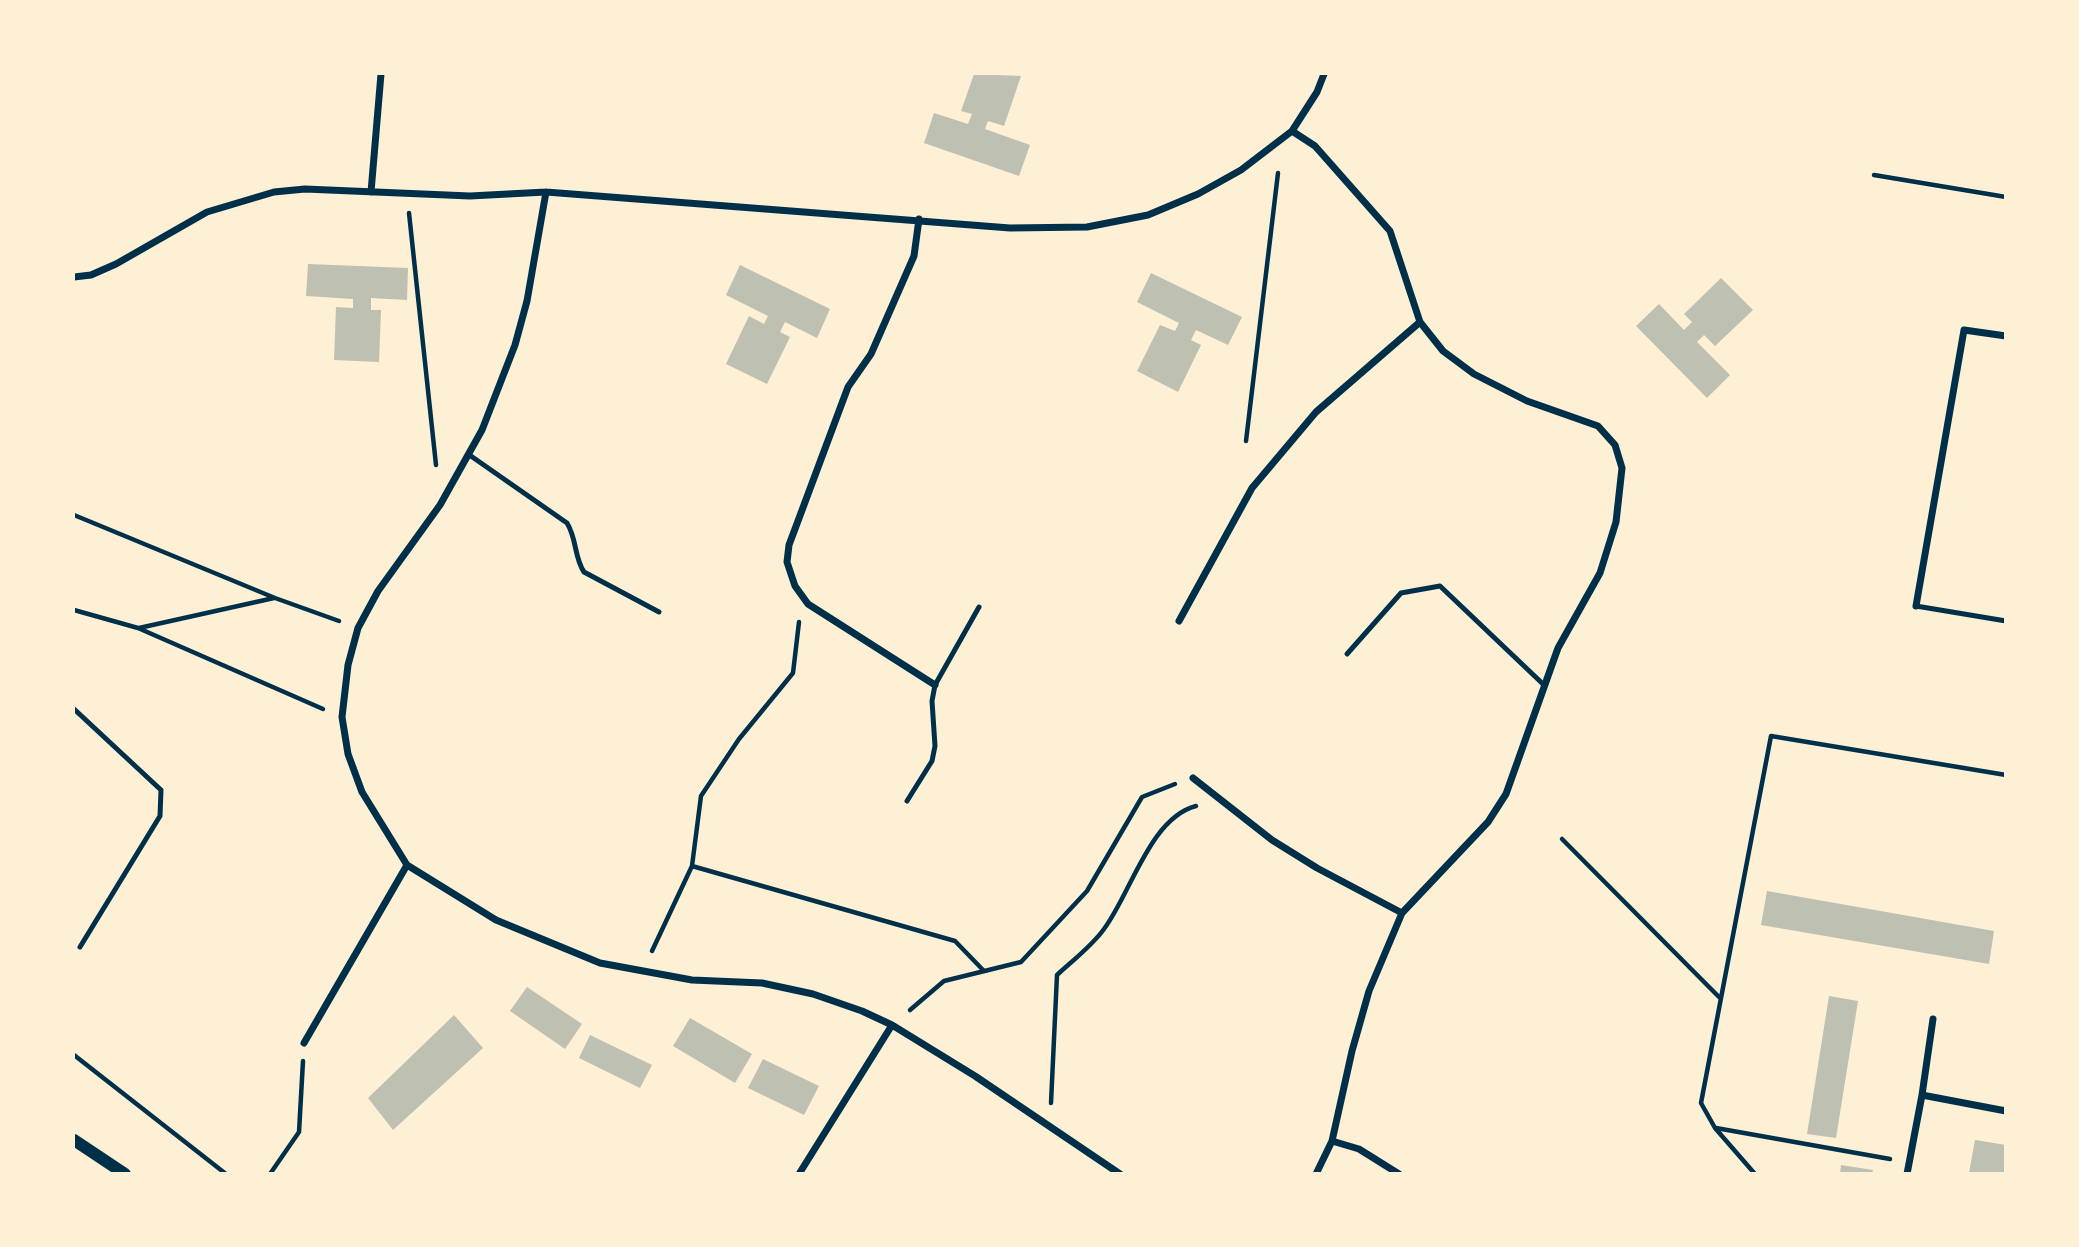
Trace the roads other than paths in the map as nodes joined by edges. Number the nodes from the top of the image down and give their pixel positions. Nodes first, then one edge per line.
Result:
1 (381, 74) edge
2 (1324, 74) edge
3 (1292, 131) junction
4 (371, 192) junction
5 (546, 192) junction
6 (919, 219) junction
7 (74, 277) edge
8 (1420, 322) junction
9 (2006, 337) edge
10 (468, 454) junction
11 (1916, 606) joint
12 (979, 607) dead end
13 (659, 612) dead end
14 (1179, 621) dead end
15 (2006, 621) edge
16 (1347, 654) dead end
17 (935, 685) junction
18 (1544, 685) junction
19 (74, 709) edge
20 (1192, 778) road end
21 (907, 801) dead end
22 (407, 864) junction
23 (1402, 913) junction
24 (80, 947) dead end
25 (1933, 1020) dead end
26 (892, 1025) junction
27 (304, 1043) road end
28 (1922, 1095) junction
29 (2006, 1111) edge
30 (74, 1140) edge
31 (1332, 1141) junction
32 (125, 1174) edge
33 (799, 1174) edge
34 (1120, 1174) edge
35 (1316, 1174) edge
36 (1399, 1174) edge
37 (1907, 1174) edge

1 - 4 street
2 - 3 street
3 - 6 street
3 - 8 street
4 - 5 street
4 - 7 street
5 - 6 street
5 - 10 street
6 - 17 street
8 - 14 street
8 - 18 street
9 - 11 street
10 - 13 lane
10 - 22 street
11 - 15 lane
12 - 17 lane
16 - 18 lane
17 - 21 lane
18 - 23 street
19 - 24 lane
20 - 23 street
22 - 26 street
22 - 27 street
23 - 31 street
25 - 28 street
26 - 33 street
26 - 34 street
28 - 29 street
28 - 37 street
30 - 32 street
31 - 35 street
31 - 36 street

